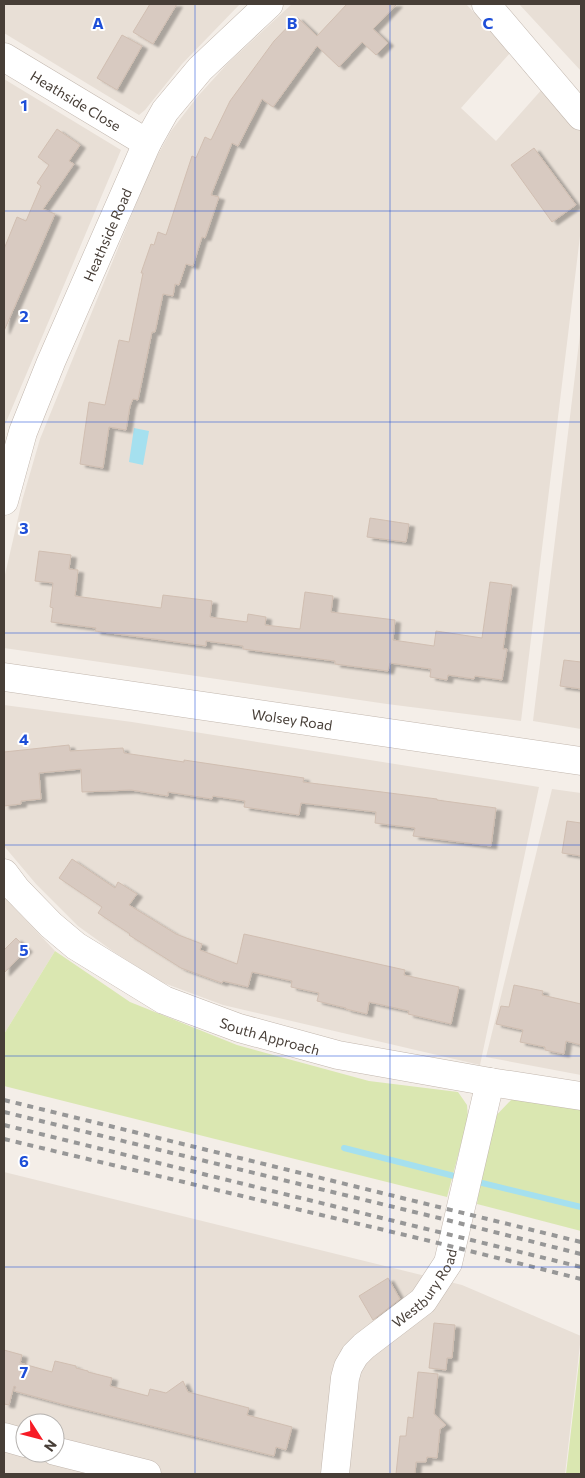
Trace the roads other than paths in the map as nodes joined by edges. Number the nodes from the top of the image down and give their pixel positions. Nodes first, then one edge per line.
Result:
1 (269, 4) edge
2 (486, 4) edge
3 (4, 57) edge
4 (581, 116) edge
5 (147, 143) junction
6 (4, 501) edge
7 (4, 677) edge
8 (581, 761) edge
9 (4, 873) edge
10 (490, 1082) junction
11 (581, 1096) edge
12 (65, 1454) edge
13 (147, 1474) edge
14 (335, 1474) edge

1 - 5 street, Heathside Road
2 - 4 street
3 - 5 street, Heathside Close
5 - 6 street, Heathside Road
7 - 8 street, Wolsey Road
9 - 10 street, South Approach
10 - 11 street, South Approach
10 - 14 street, Westbury Road
12 - 13 street

